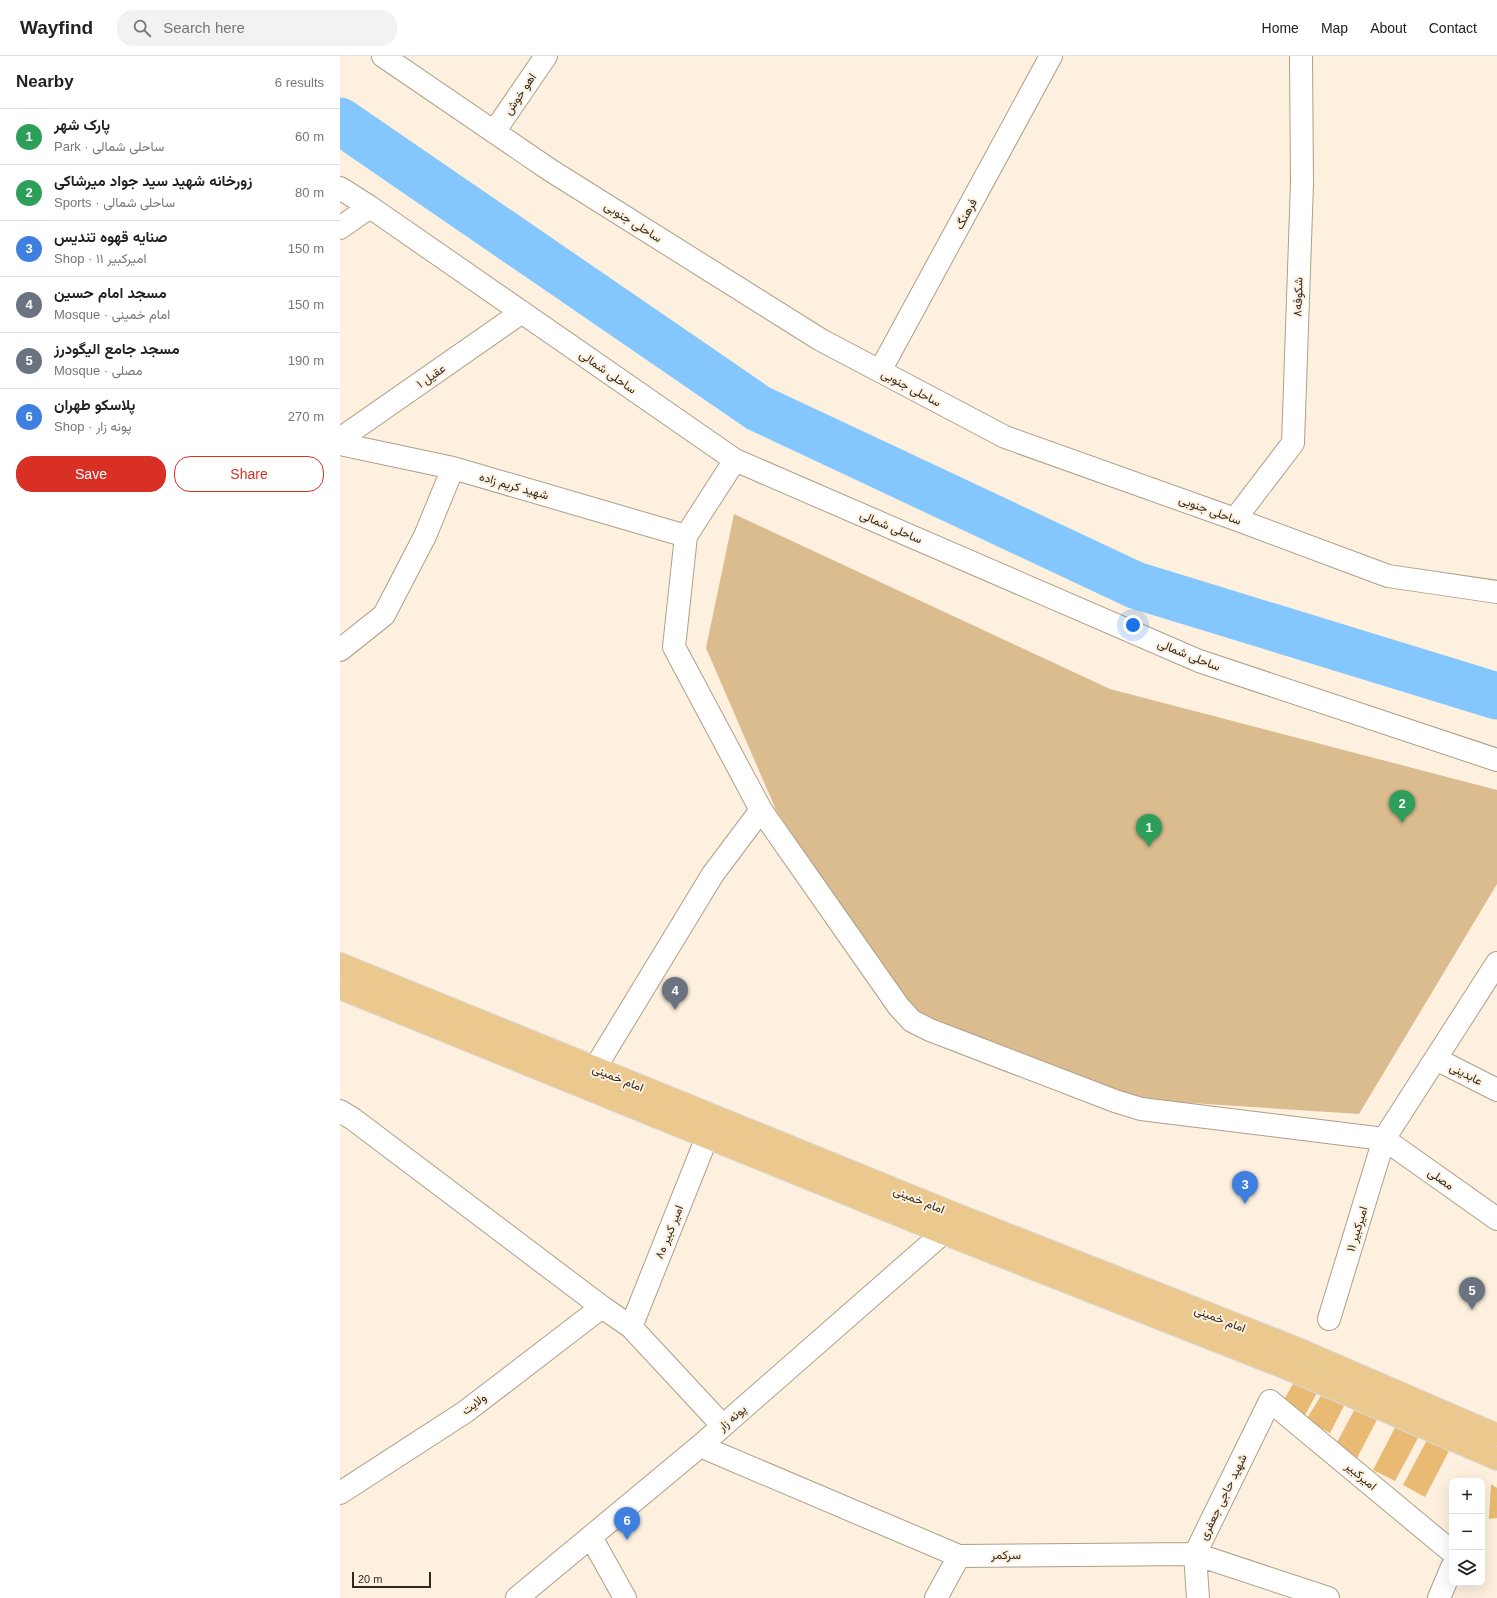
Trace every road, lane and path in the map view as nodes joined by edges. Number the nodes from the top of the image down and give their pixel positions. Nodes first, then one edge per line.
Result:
1 (383, 56) edge
2 (546, 56) edge
3 (1051, 56) edge
4 (1301, 56) edge
5 (494, 132) junction
6 (340, 188) edge
7 (370, 207) junction
8 (340, 228) edge
9 (522, 312) junction
10 (880, 371) junction
11 (340, 439) edge
12 (340, 444) edge
13 (735, 460) junction
14 (453, 468) junction
15 (1235, 519) junction
16 (686, 536) junction
17 (1497, 592) edge
18 (340, 650) edge
19 (1497, 760) edge
20 (761, 810) junction
21 (1497, 963) edge
22 (340, 964) edge
23 (340, 988) edge
24 (1436, 1059) junction
25 (595, 1068) junction
26 (1497, 1090) edge
27 (344, 1120) edge
28 (707, 1137) junction
29 (1384, 1139) junction
30 (1497, 1219) edge
31 (943, 1233) junction
32 (602, 1307) junction
33 (1329, 1319) dead end
34 (631, 1327) junction
35 (1270, 1401) joint
36 (723, 1426) junction
37 (1497, 1435) edge
38 (700, 1446) junction
39 (1497, 1459) edge
40 (340, 1493) edge
41 (591, 1537) junction
42 (1450, 1550) edge
43 (1195, 1554) junction
44 (959, 1556) junction
45 (1449, 1574) edge
46 (517, 1598) edge
47 (625, 1598) edge
48 (936, 1598) edge
49 (1198, 1598) edge
50 (1328, 1598) edge
51 (1439, 1598) edge

1 - 5 street, ساحلی جنوبی
2 - 5 street, اهو خوش
3 - 10 street, فرهنگ
4 - 15 street, شکوفه۸
5 - 10 street, ساحلی جنوبی
6 - 7 street, ساحلی شمالی
7 - 8 street
7 - 9 street, ساحلی شمالی
9 - 11 street, عقیل ۱
9 - 13 street, ساحلی شمالی
10 - 15 street, ساحلی جنوبی
12 - 14 street, شهید کریم زاده
13 - 16 street
13 - 19 street, ساحلی شمالی
14 - 16 street, شهید کریم زاده
14 - 18 street
15 - 17 street, ساحلی جنوبی
16 - 20 street
20 - 25 street
20 - 29 street
21 - 24 street, امیرکبیر ۱۱
22 - 25 main road, امام خمینی
23 - 28 main road, امام خمینی
24 - 26 street, عابدینی
24 - 29 street, امیرکبیر ۱۱
25 - 37 main road, امام خمینی
27 - 32 street
28 - 31 main road, امام خمینی
28 - 34 street, امیر کبیر ه۸
29 - 30 street, مصلی
29 - 33 street, امیرکبیر ۱۱
31 - 36 street, پونه زار
31 - 39 main road, امام خمینی
32 - 34 street
32 - 40 street, ولایت
34 - 36 street
35 - 42 street, امیرکبیر
35 - 43 street, شهید حاجی جعفری
36 - 38 street, پونه زار
38 - 41 street, پونه زار
38 - 44 street, سرکمر
41 - 46 street, پونه زار
41 - 47 street
43 - 44 street, سرکمر
43 - 49 street, شهید حاجی جعفری
43 - 50 street, سرکمر
44 - 48 street
45 - 51 street

